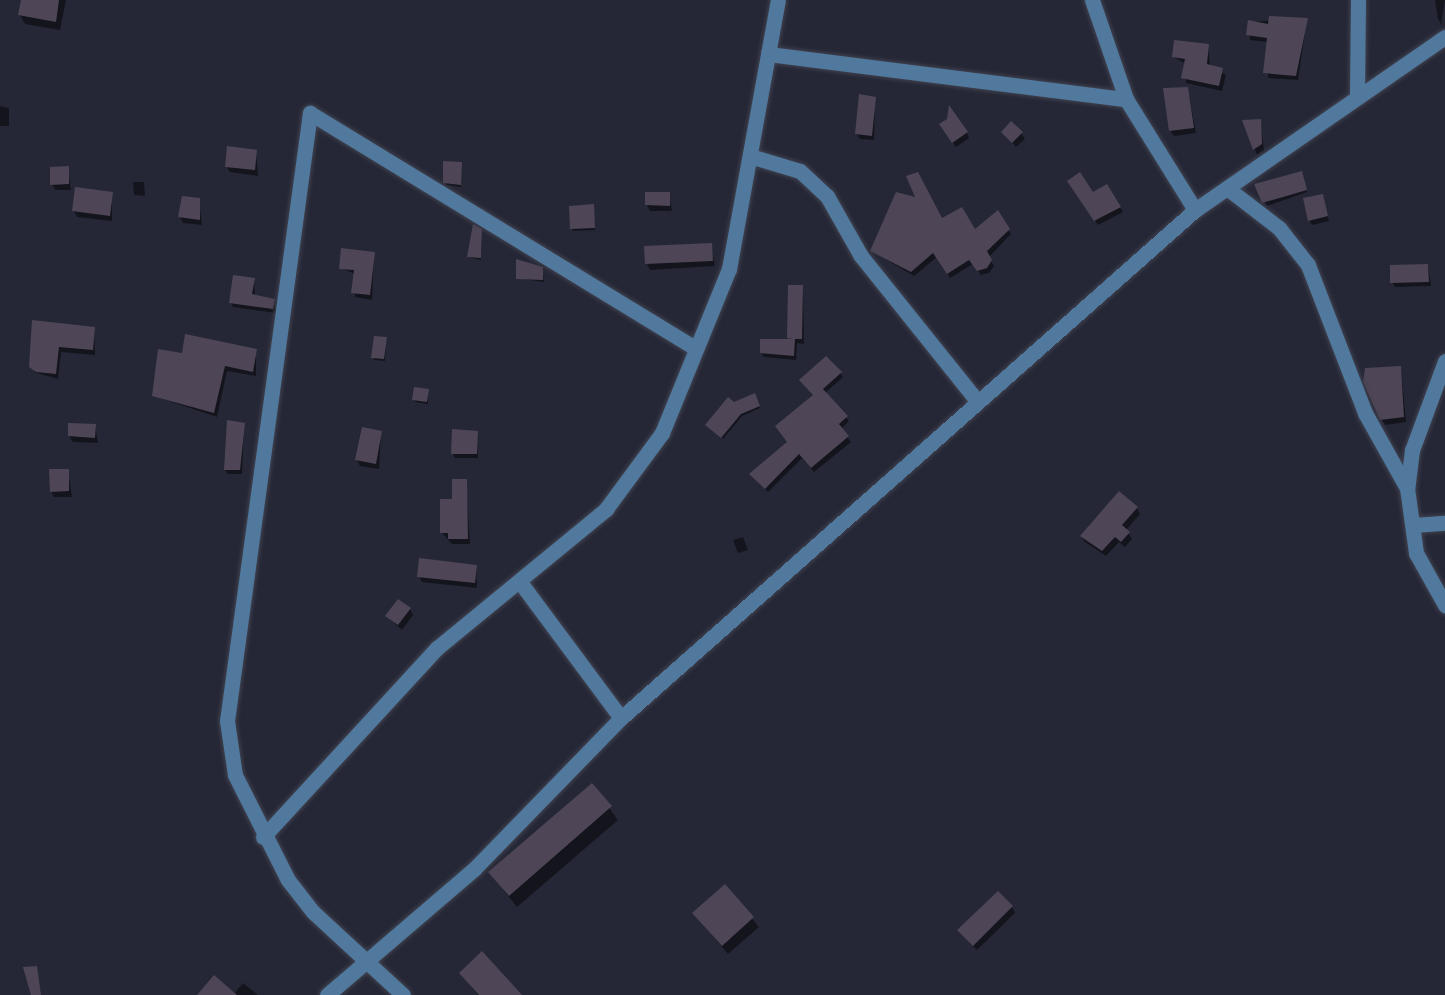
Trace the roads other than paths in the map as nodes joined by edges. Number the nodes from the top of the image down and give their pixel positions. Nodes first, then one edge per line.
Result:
1 (778, 0) edge
2 (1092, 0) edge
3 (1358, 0) edge
4 (1445, 37) edge
5 (768, 54) junction
6 (1357, 95) junction
7 (1126, 99) junction
8 (750, 156) junction
9 (1227, 188) junction
10 (1195, 210) junction
11 (696, 349) junction
12 (1445, 361) edge
13 (977, 401) junction
14 (1407, 488) junction
15 (1445, 523) edge
16 (1413, 525) junction
17 (520, 582) junction
18 (1445, 605) edge
19 (621, 718) junction
20 (263, 837) junction
21 (367, 957) junction
22 (327, 995) edge
23 (403, 995) edge

1 - 5 street
2 - 7 street
3 - 6 street
4 - 6 street
5 - 7 street
5 - 8 street
6 - 9 street
7 - 10 street
8 - 11 street
8 - 13 street
9 - 10 street
9 - 14 street
10 - 13 street
11 - 17 street
11 - 20 street
12 - 14 street
13 - 19 street
14 - 16 street
15 - 16 street
16 - 18 street
17 - 19 street
17 - 20 street
19 - 21 street
20 - 21 street
21 - 22 street
21 - 23 street

